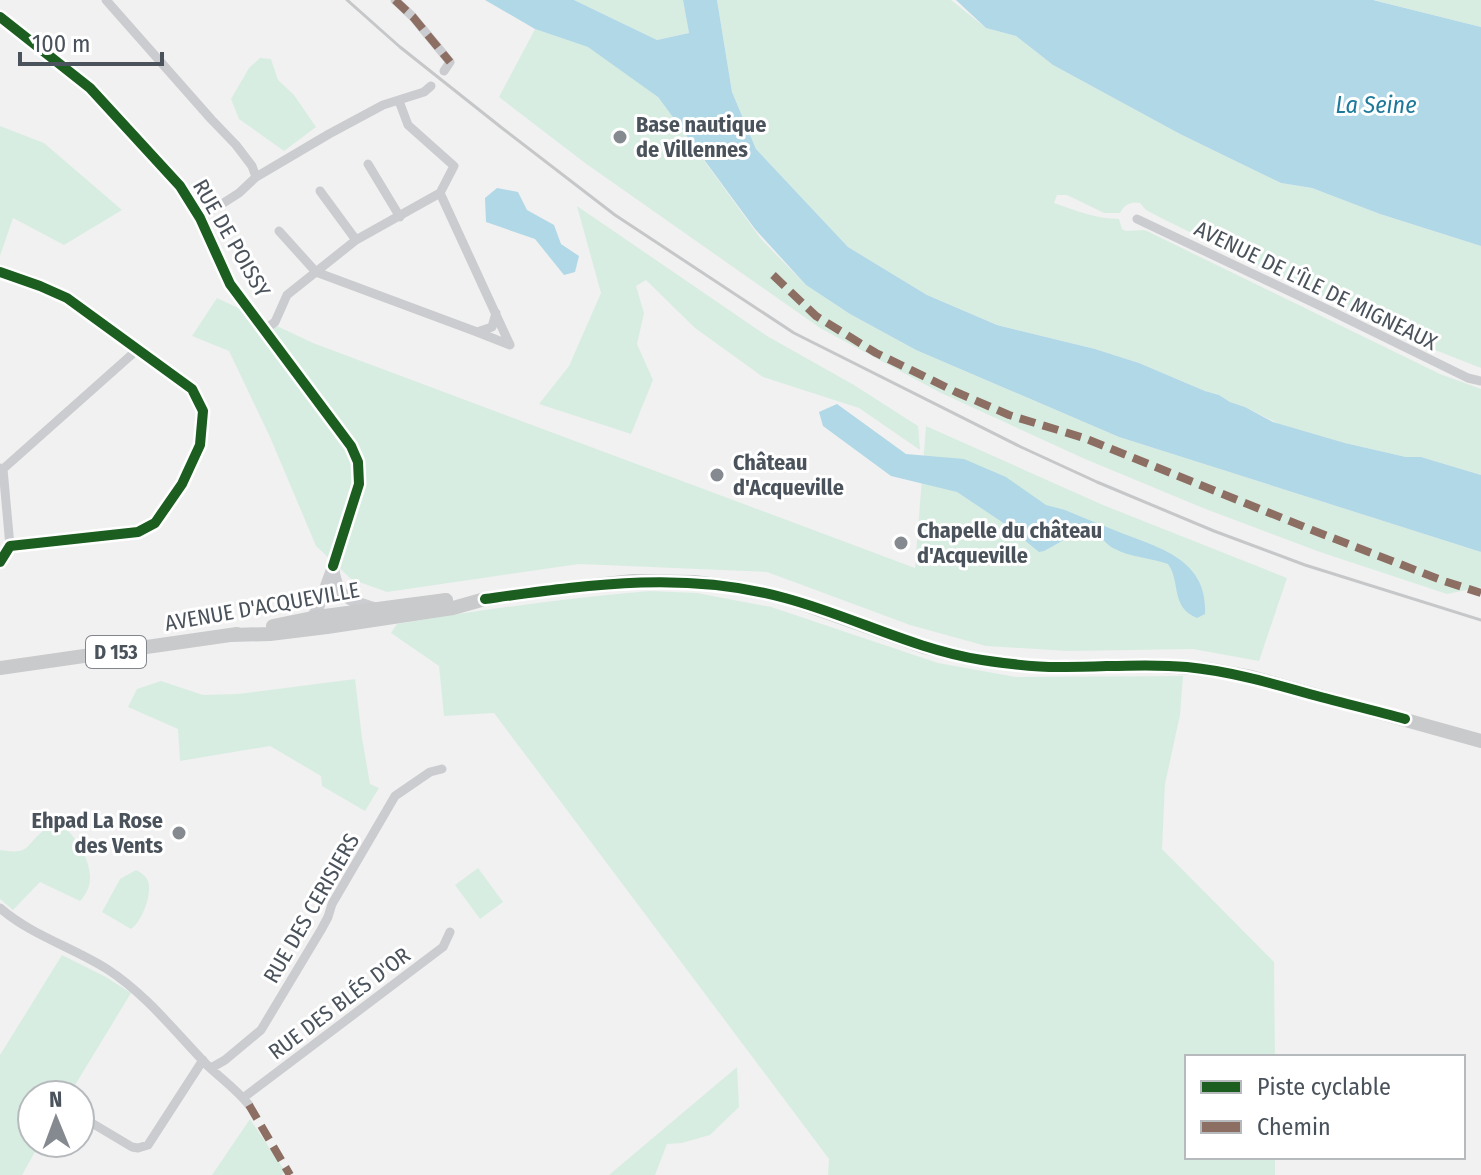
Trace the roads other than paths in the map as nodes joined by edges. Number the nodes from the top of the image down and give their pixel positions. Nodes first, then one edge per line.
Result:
1 (106, 0) edge
2 (395, 0) edge
3 (0, 17) edge
4 (447, 66) dead end
5 (431, 86) dead end
6 (399, 101) junction
7 (368, 164) dead end
8 (256, 177) junction
9 (320, 191) dead end
10 (440, 193) junction
11 (400, 217) junction
12 (200, 218) junction
13 (1137, 219) dead end
14 (279, 231) dead end
15 (356, 240) junction
16 (0, 272) edge
17 (316, 272) junction
18 (496, 313) junction
19 (264, 330) junction
20 (477, 332) junction
21 (138, 349) junction
22 (1481, 381) edge
23 (2, 469) edge
24 (10, 546) junction
25 (0, 562) edge
26 (333, 566) junction
27 (325, 588) junction
28 (342, 595) junction
29 (485, 599) junction
30 (377, 609) junction
31 (312, 618) junction
32 (342, 621) junction
33 (231, 635) junction
34 (0, 668) edge
35 (1481, 738) edge
36 (442, 769) dead end
37 (0, 908) edge
38 (450, 932) dead end
39 (203, 1060) junction
40 (211, 1068) junction
41 (96, 1126) edge

1 - 8 street
2 - 4 street
3 - 12 street, RUE DE POISSY
5 - 6 street
6 - 8 street
6 - 10 street
7 - 11 street
8 - 12 street
9 - 15 street
10 - 11 street
10 - 18 street
11 - 15 street
12 - 19 street, RUE DE POISSY
13 - 22 street, AVENUE DE L'ÎLE DE MIGNEAUX
14 - 17 street
15 - 17 street
16 - 21 street
17 - 19 street
17 - 20 street
18 - 20 street
18 - 20 street
19 - 26 street, RUE DE POISSY
21 - 23 street
21 - 24 street
23 - 24 street
24 - 25 street
26 - 27 street, RUE DE POISSY
26 - 28 street
27 - 31 street, RUE DE POISSY
27 - 32 street
28 - 30 street
28 - 32 street
29 - 30 main road, AVENUE D'ACQUEVILLE / D 153
29 - 32 main road, D 153
29 - 35 main road, D 153
30 - 32 main road, AVENUE D'ACQUEVILLE / D 153
31 - 32 main road, AVENUE D'ACQUEVILLE / D 153
31 - 33 main road, AVENUE D'ACQUEVILLE / D 153
32 - 33 main road, D 153
33 - 34 main road, AVENUE D'ACQUEVILLE / D 153
36 - 40 street, RUE DES CERISIERS
37 - 39 street
38 - 40 street, RUE DES BLÉS D'OR
39 - 40 street
39 - 41 street

